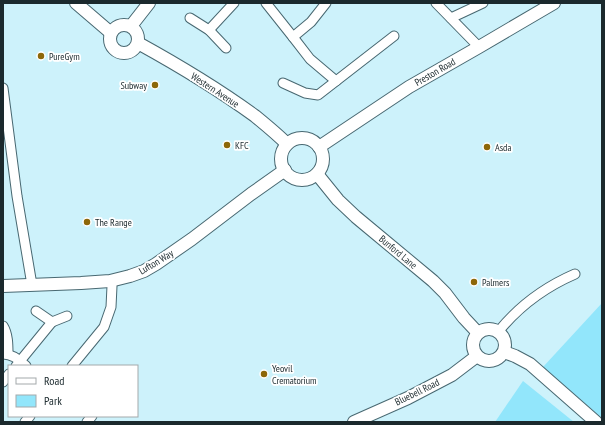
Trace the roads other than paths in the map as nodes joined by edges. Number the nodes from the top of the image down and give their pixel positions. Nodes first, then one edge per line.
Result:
1 (76, 3) edge
2 (150, 3) edge
3 (234, 3) edge
4 (266, 3) edge
5 (326, 3) edge
6 (436, 3) edge
7 (483, 3) edge
8 (554, 3) edge
9 (190, 18) dead end
10 (451, 18) junction
11 (131, 26) junction
12 (209, 30) junction
13 (111, 33) junction
14 (394, 36) dead end
15 (293, 37) junction
16 (138, 43) junction
17 (479, 47) junction
18 (226, 48) dead end
19 (336, 81) junction
20 (283, 83) dead end
21 (3, 88) edge
22 (287, 144) junction
23 (320, 147) junction
24 (284, 170) junction
25 (317, 174) junction
26 (575, 274) dead end
27 (110, 281) junction
28 (32, 285) junction
29 (3, 286) edge
30 (36, 311) dead end
31 (67, 316) dead end
32 (52, 322) junction
33 (3, 326) edge
34 (498, 332) junction
35 (478, 333) junction
36 (504, 352) junction
37 (5, 354) edge
38 (477, 356) junction
39 (21, 364) edge
40 (73, 365) edge
41 (354, 422) edge
42 (596, 422) edge

1 - 13 street
2 - 11 street
3 - 12 street
4 - 15 street
5 - 15 street
6 - 10 street
7 - 10 street
8 - 17 street, Preston Road
9 - 12 street
10 - 17 street
11 - 13 street
11 - 16 street
12 - 18 street
13 - 16 street
14 - 19 street
15 - 19 street
16 - 22 street, Western Avenue
17 - 23 street, Preston Road
19 - 20 street
21 - 28 street
22 - 23 street
22 - 24 street
23 - 25 street
24 - 25 street
24 - 27 street, Lufton Way
25 - 35 street, Bunford Lane
26 - 34 street
27 - 28 street, Lufton Way
27 - 40 street
28 - 29 street, Lufton Way
30 - 32 street
31 - 32 street
32 - 39 street
33 - 37 street
34 - 35 street
34 - 36 street
35 - 38 street
36 - 38 street
36 - 42 street
37 - 39 street
38 - 41 street, Bluebell Road

